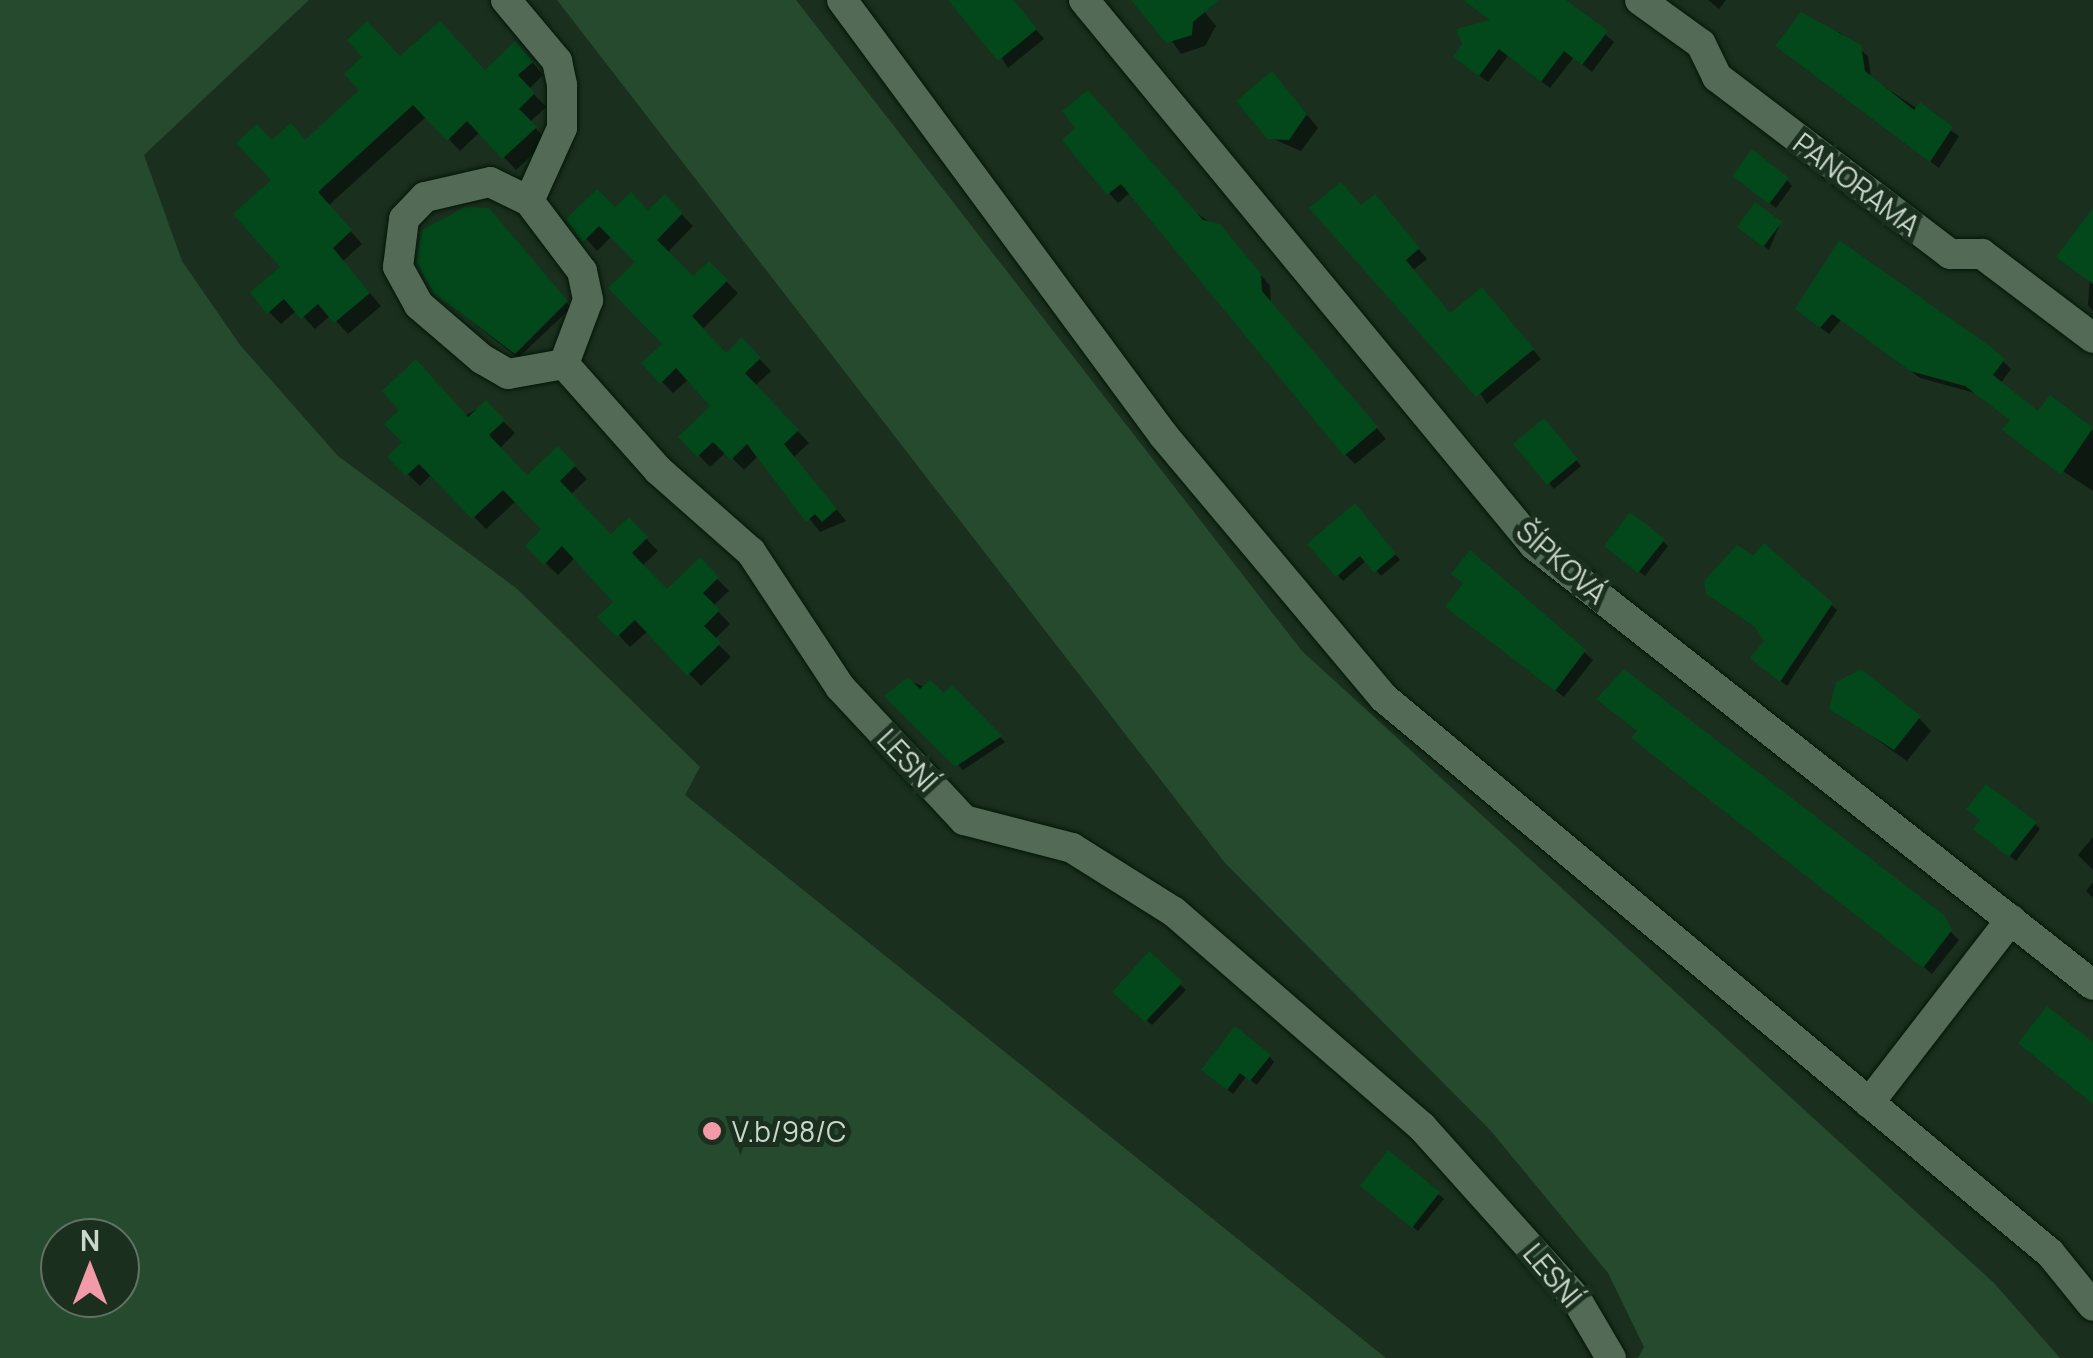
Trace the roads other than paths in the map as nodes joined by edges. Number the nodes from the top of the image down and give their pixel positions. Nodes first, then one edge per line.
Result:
1 (506, 0) edge
2 (842, 0) edge
3 (1084, 0) edge
4 (1640, 0) edge
5 (529, 201) junction
6 (2093, 338) edge
7 (564, 364) junction
8 (2011, 919) junction
9 (2093, 984) edge
10 (1869, 1103) junction
11 (2093, 1306) edge
12 (1611, 1358) edge

1 - 5 street
2 - 10 street
3 - 8 street, ŠÍPKOVÁ
4 - 6 street, PANORAMA
5 - 7 street
5 - 7 street
7 - 12 street, LESNÍ
8 - 9 street, ŠÍPKOVÁ
8 - 10 street
10 - 11 street

